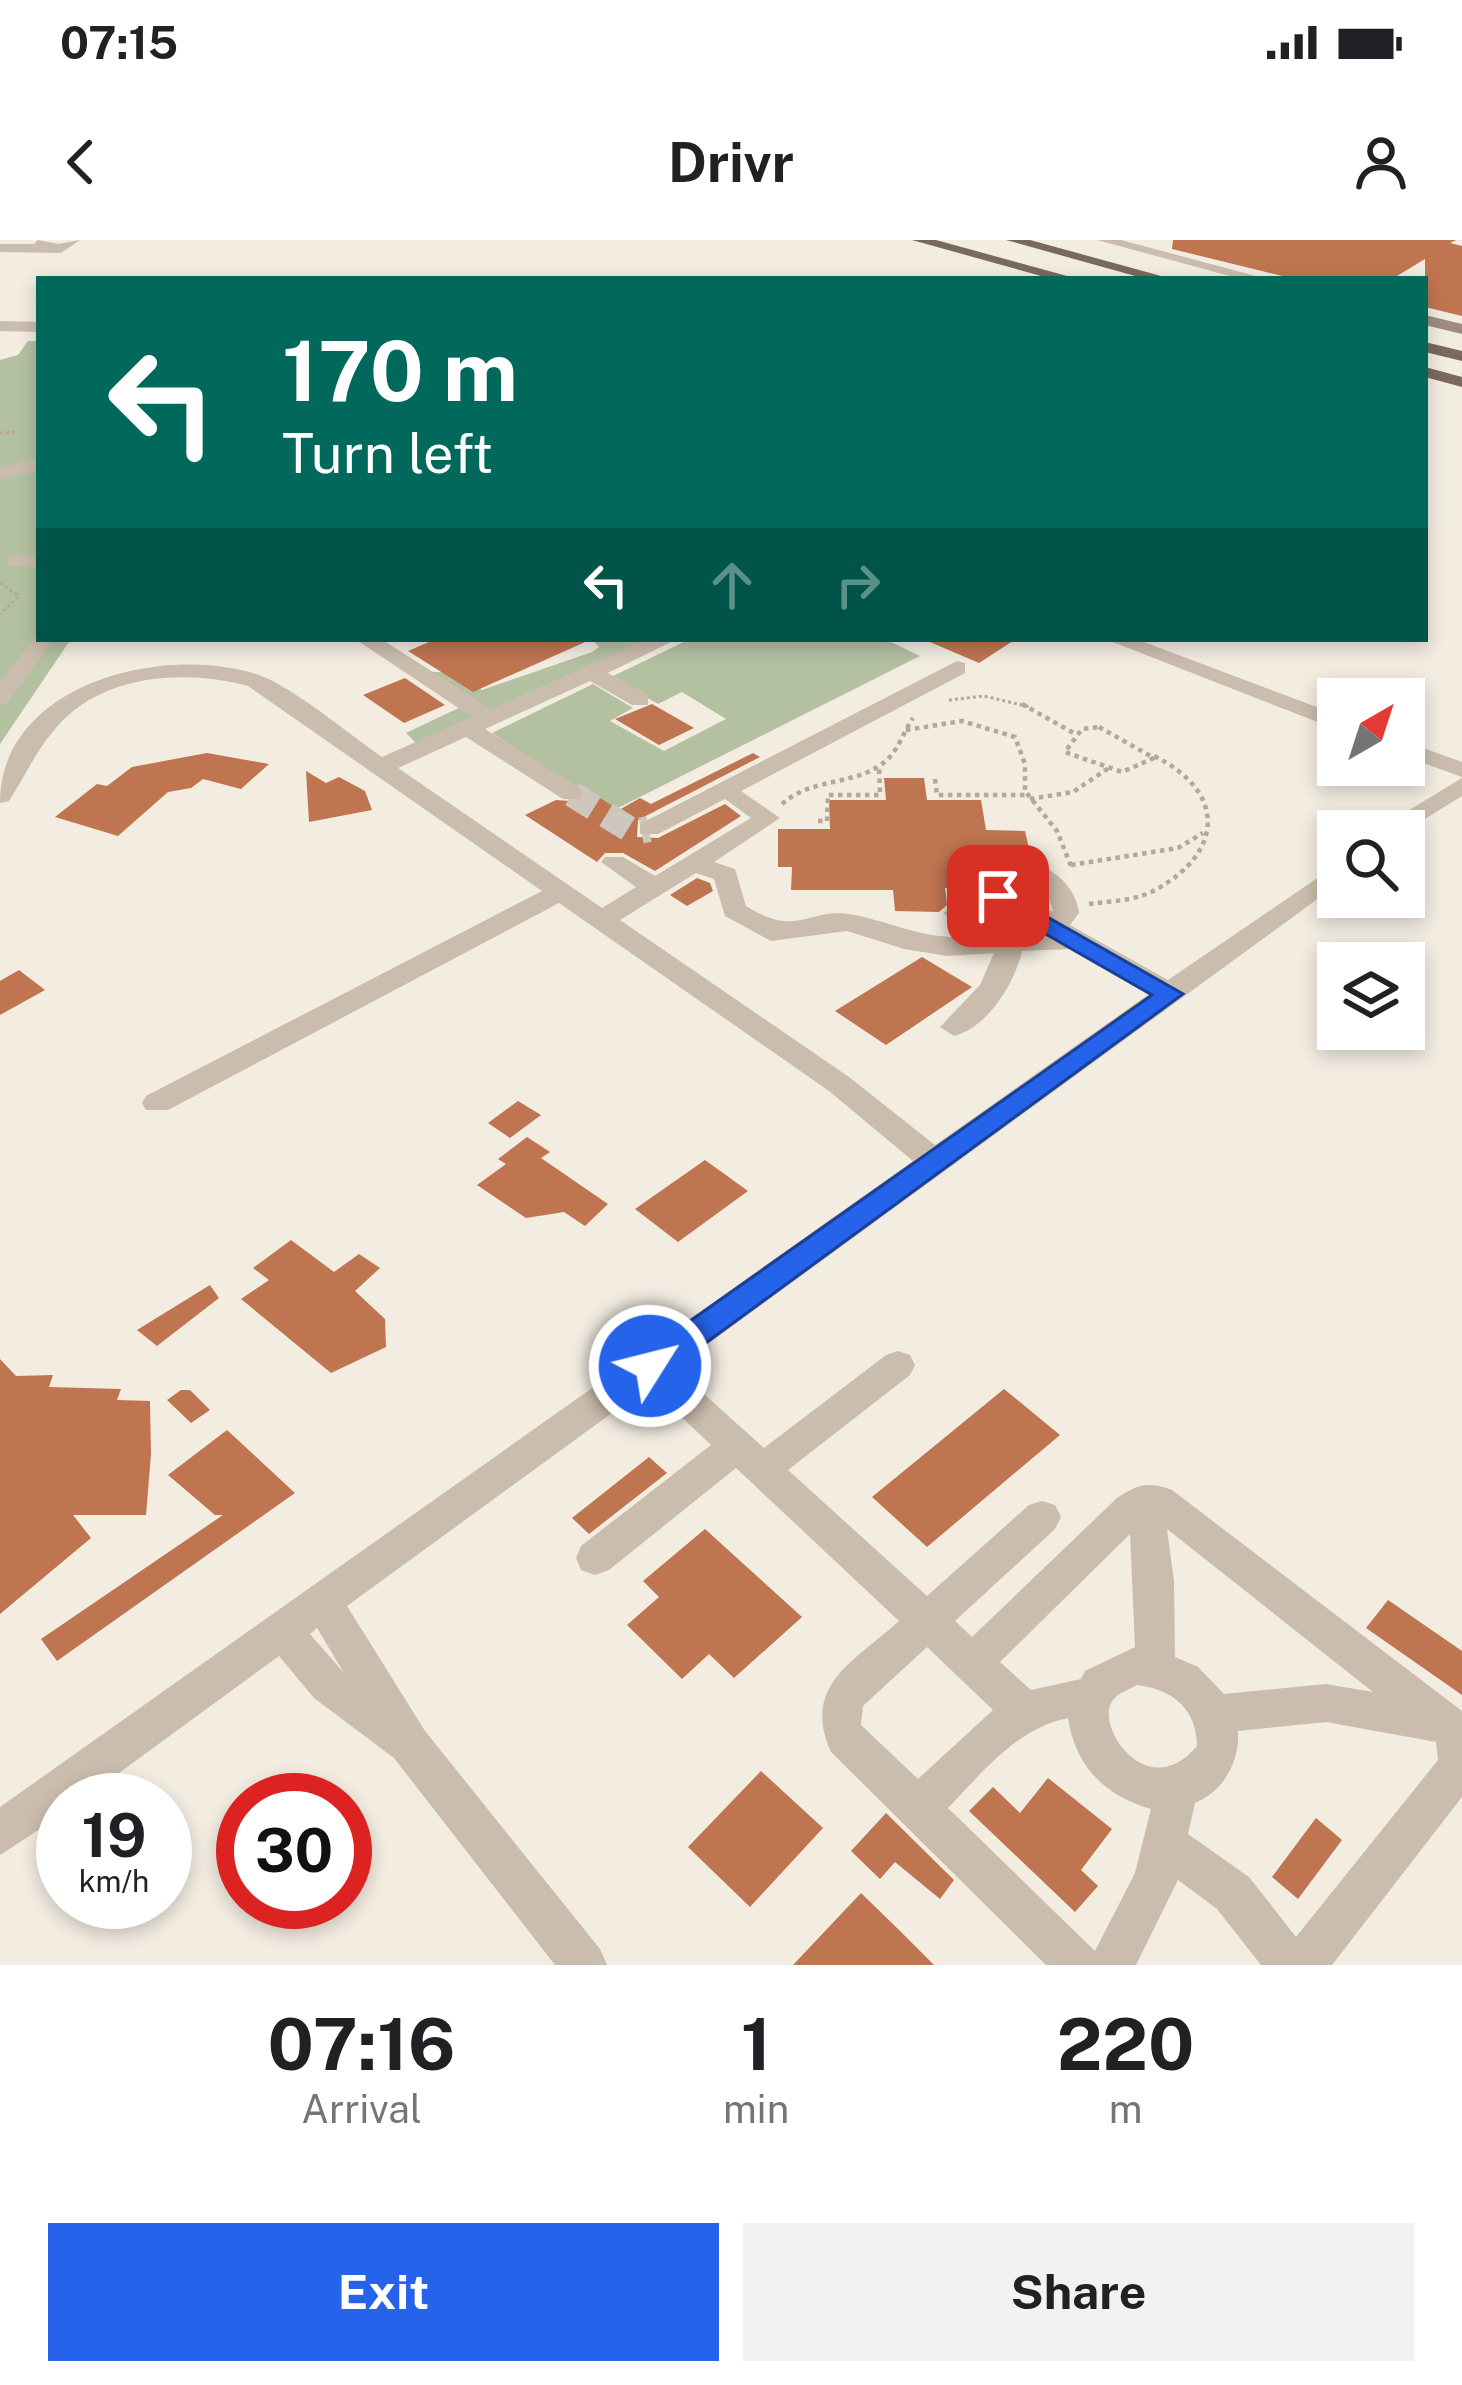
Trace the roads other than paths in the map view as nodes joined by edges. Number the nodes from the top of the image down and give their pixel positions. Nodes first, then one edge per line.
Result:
1 (73, 240) edge
2 (919, 240) edge
3 (963, 240) edge
4 (1013, 240) edge
5 (1105, 240) edge
6 (44, 243) edge
7 (0, 247) edge
8 (1058, 276) edge
9 (1086, 276) edge
10 (1152, 276) edge
11 (1247, 276) edge
12 (1428, 321) edge
13 (0, 326) edge
14 (36, 327) edge
15 (1462, 329) edge
16 (1428, 348) edge
17 (1462, 356) edge
18 (1428, 373) edge
19 (1462, 382) edge
20 (0, 457) edge
21 (36, 463) edge
22 (36, 464) edge
23 (0, 474) edge
24 (14, 560) dead end
25 (36, 562) edge
26 (40, 642) edge
27 (370, 642) edge
28 (659, 642) edge
29 (1124, 642) edge
30 (958, 668) dead end
31 (592, 673) junction
32 (0, 698) edge
33 (640, 700) dead end
34 (1317, 715) edge
35 (432, 716) dead end
36 (472, 726) junction
37 (1425, 758) edge
38 (382, 766) junction
39 (1457, 773) edge
40 (572, 794) tunnel mouth
41 (0, 796) edge
42 (736, 797) dead end
43 (1414, 810) edge
44 (650, 829) dead end
45 (614, 862) dead end
46 (691, 863) junction
47 (1014, 868) dead end
48 (1317, 887) edge
49 (657, 889) junction
50 (562, 890) junction
51 (998, 896) dead end
52 (956, 913) dead end
53 (603, 919) junction
54 (1069, 920) junction
55 (1009, 946) junction
56 (1171, 994) junction
57 (954, 1027) dead end
58 (157, 1103) dead end
59 (943, 1156) junction
60 (898, 1364) dead end
61 (650, 1366) junction
62 (750, 1458) junction
63 (1144, 1499) junction
64 (1042, 1517) dead end
65 (596, 1558) dead end
66 (323, 1602) junction
67 (928, 1622) junction
68 (282, 1630) junction
69 (972, 1663) junction
70 (1155, 1666) junction
71 (1090, 1697) junction
72 (1022, 1709) junction
73 (1214, 1714) junction
74 (1450, 1727) junction
75 (410, 1745) junction
76 (1177, 1790) junction
77 (918, 1809) junction
78 (0, 1832) edge
79 (1167, 1845) junction
80 (584, 1965) edge
81 (1078, 1965) edge
82 (1112, 1965) edge
83 (1289, 1965) edge
84 (1303, 1965) edge

1 - 6 street
2 - 8 main road
3 - 9 main road
4 - 10 main road
5 - 11 street
6 - 7 street
12 - 15 street
13 - 14 street
16 - 17 main road
18 - 19 main road
20 - 21 street
22 - 23 street
24 - 25 street
26 - 32 street
27 - 36 street
28 - 31 street
29 - 34 street
30 - 44 street
31 - 33 street
31 - 36 street
35 - 36 street
36 - 38 street
36 - 40 street
37 - 39 street
38 - 41 street
38 - 50 street
39 - 43 street
42 - 46 street
45 - 49 street
46 - 49 street
46 - 55 street
47 - 54 street
48 - 56 street
49 - 53 street
50 - 53 street
50 - 58 street
51 - 54 street
52 - 54 street
53 - 59 street
54 - 55 street
54 - 56 street
55 - 57 street
56 - 59 street
59 - 61 street
60 - 62 street
61 - 62 street
61 - 66 street
62 - 65 street
62 - 67 street
63 - 69 street
63 - 70 street
63 - 74 street
64 - 67 street
66 - 68 street
66 - 75 street
67 - 69 street
67 - 77 street
68 - 75 street
68 - 78 street
69 - 72 street
70 - 71 street
70 - 73 street
71 - 72 street
71 - 76 street
72 - 77 street
73 - 74 street
73 - 76 street
74 - 84 street
75 - 80 street
76 - 79 street
77 - 81 street
79 - 82 street
79 - 83 street

